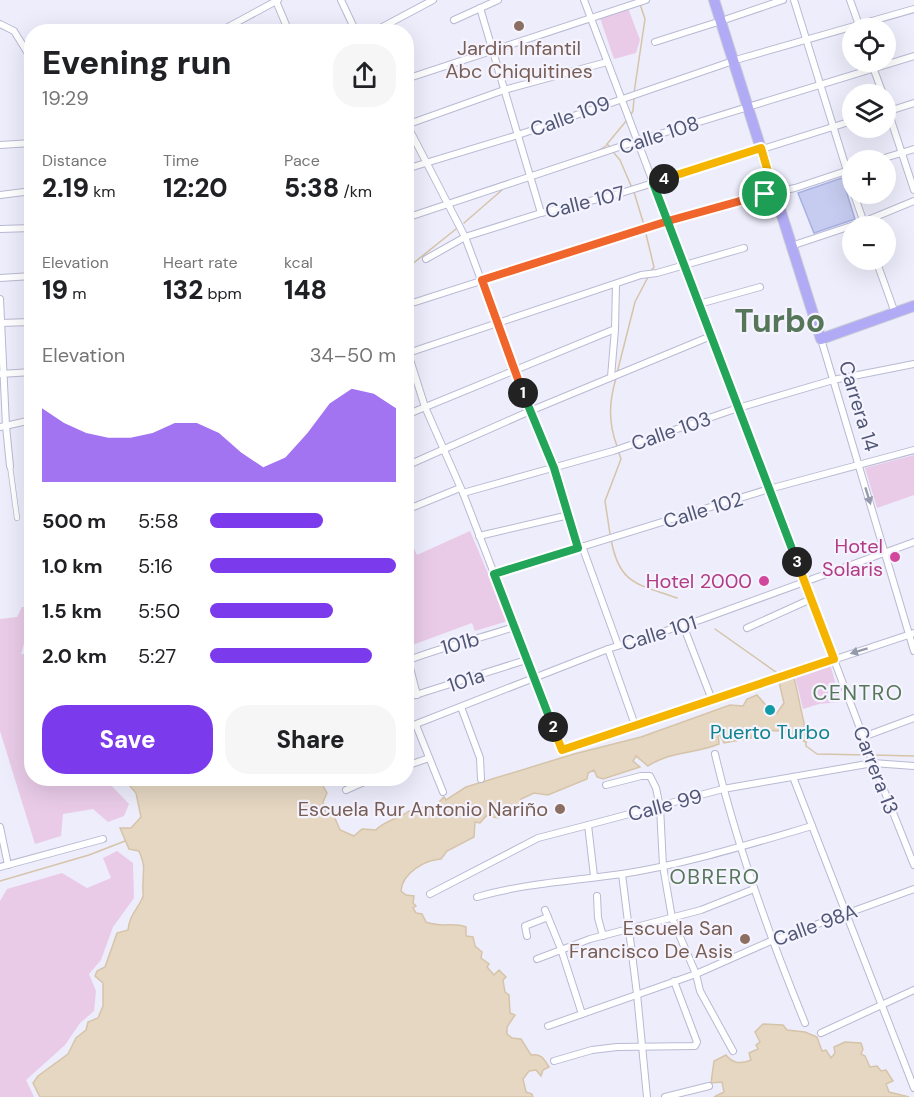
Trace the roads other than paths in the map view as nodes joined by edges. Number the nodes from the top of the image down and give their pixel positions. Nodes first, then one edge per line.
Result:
1 (341, 0) edge
2 (433, 0) edge
3 (498, 0) edge
4 (584, 0) edge
5 (645, 0) edge
6 (714, 0) edge
7 (721, 0) edge
8 (783, 0) edge
9 (794, 0) edge
10 (850, 0) edge
11 (277, 1) edge
12 (480, 8) junction
13 (914, 9) edge
14 (856, 18) edge
15 (886, 18) edge
16 (591, 19) junction
17 (454, 20) dead end
18 (724, 20) junction
19 (0, 24) edge
20 (234, 24) edge
21 (286, 24) edge
22 (352, 24) edge
23 (388, 24) edge
24 (842, 31) edge
25 (806, 40) junction
26 (655, 42) dead end
27 (24, 47) edge
28 (492, 50) junction
29 (914, 56) edge
30 (736, 60) junction
31 (607, 62) junction
32 (896, 62) edge
33 (864, 72) edge
34 (414, 76) edge
35 (820, 85) junction
36 (504, 90) junction
37 (621, 98) junction
38 (914, 102) edge
39 (751, 106) junction
40 (896, 108) edge
41 (414, 122) edge
42 (842, 124) edge
43 (833, 127) junction
44 (518, 135) junction
45 (414, 137) edge
46 (896, 137) edge
47 (637, 141) junction
48 (24, 144) edge
49 (0, 145) edge
50 (764, 147) junction
51 (914, 149) edge
52 (842, 151) edge
53 (902, 153) junction
54 (896, 155) edge
55 (428, 163) junction
56 (414, 167) edge
57 (842, 172) edge
58 (530, 178) junction
59 (653, 183) junction
60 (914, 190) edge
61 (777, 191) junction
62 (24, 192) edge
63 (0, 195) edge
64 (914, 201) edge
65 (448, 204) junction
66 (541, 213) junction
67 (414, 215) edge
68 (881, 216) edge
69 (668, 221) junction
70 (24, 228) edge
71 (0, 230) edge
72 (842, 231) edge
73 (465, 237) junction
74 (794, 245) junction
75 (744, 248) dead end
76 (426, 259) dead end
77 (684, 264) junction
78 (880, 270) edge
79 (24, 276) edge
80 (0, 278) edge
81 (482, 280) junction
82 (616, 284) junction
83 (760, 287) dead end
84 (0, 299) edge
85 (414, 302) edge
86 (699, 304) junction
87 (914, 306) edge
88 (895, 313) junction
89 (24, 322) edge
90 (1, 323) edge
91 (496, 324) junction
92 (615, 329) junction
93 (711, 336) junction
94 (824, 338) junction
95 (414, 349) edge
96 (914, 363) edge
97 (514, 370) junction
98 (24, 372) edge
99 (2, 373) edge
100 (414, 373) edge
101 (613, 376) junction
102 (833, 380) junction
103 (425, 407) junction
104 (738, 408) junction
105 (530, 411) junction
106 (414, 412) edge
107 (24, 422) edge
108 (3, 427) edge
109 (914, 450) edge
110 (442, 452) junction
111 (414, 463) edge
112 (858, 465) junction
113 (10, 466) joint
114 (554, 468) junction
115 (769, 489) junction
116 (461, 491) junction
117 (414, 507) edge
118 (569, 515) junction
119 (17, 518) dead end
120 (479, 536) junction
121 (914, 542) edge
122 (580, 547) junction
123 (884, 551) junction
124 (494, 574) junction
125 (804, 581) junction
126 (811, 599) junction
127 (683, 625) junction
128 (514, 627) junction
129 (747, 628) dead end
130 (911, 633) edge
131 (618, 645) junction
132 (608, 648) junction
133 (914, 651) edge
134 (414, 658) edge
135 (834, 659) junction
136 (526, 660) junction
137 (534, 678) junction
138 (414, 685) edge
139 (417, 695) junction
140 (414, 696) edge
141 (712, 700) junction
142 (461, 707) junction
143 (914, 718) edge
144 (416, 725) joint
145 (635, 725) junction
146 (863, 736) junction
147 (715, 754) dead end
148 (429, 758) junction
149 (872, 762) junction
150 (414, 763) edge
151 (914, 766) edge
152 (793, 777) junction
153 (481, 779) dead end
154 (606, 785) dead end
155 (355, 786) edge
156 (723, 789) junction
157 (346, 790) dead end
158 (443, 792) dead end
159 (660, 807) junction
160 (588, 825) junction
161 (812, 826) junction
162 (0, 827) edge
163 (103, 839) dead end
164 (739, 847) junction
165 (8, 865) junction
166 (663, 866) junction
167 (914, 866) edge
168 (0, 867) edge
169 (622, 874) junction
170 (594, 876) junction
171 (754, 889) junction
172 (914, 890) edge
173 (430, 894) dead end
174 (597, 896) dead end
175 (477, 897) dead end
176 (545, 910) dead end
177 (846, 914) junction
178 (548, 917) junction
179 (672, 918) junction
180 (628, 929) junction
181 (527, 936) dead end
182 (603, 936) junction
183 (771, 940) junction
184 (561, 949) junction
185 (537, 959) dead end
186 (696, 974) junction
187 (674, 981) junction
188 (914, 990) edge
189 (637, 994) junction
190 (882, 1005) junction
191 (582, 1014) junction
192 (805, 1023) dead end
193 (548, 1026) dead end
194 (821, 1033) dead end
195 (642, 1046) junction
196 (733, 1051) dead end
197 (554, 1061) dead end
198 (710, 1086) dead end
199 (914, 1088) edge
200 (647, 1097) edge
201 (665, 1097) edge

1 - 22 street
2 - 23 street
3 - 12 street
4 - 16 street, Carrera 13
5 - 16 street
6 - 18 main road, Carrera 14
7 - 18 main road, Carrera 14
8 - 18 street
9 - 25 street
10 - 14 street
11 - 20 street
11 - 21 street
12 - 17 street
12 - 28 street
13 - 15 street, Calle 109
16 - 28 street
16 - 31 street, Carrera 13
18 - 26 street
18 - 30 main road, Carrera 14
19 - 27 street
24 - 25 street, Calle 109
25 - 30 street, Calle 109
25 - 35 street
28 - 34 street
28 - 36 street
29 - 32 street, Calle 108
30 - 37 street, Calle 109
30 - 39 main road, Carrera 14
31 - 36 street
31 - 37 street, Carrera 13
33 - 35 street, Calle 108
35 - 39 street, Calle 108
35 - 43 street
36 - 41 street
36 - 44 street
37 - 44 street, Calle 109
37 - 47 street, Carrera 13
38 - 40 street
39 - 47 street, Calle 108
39 - 50 main road, Carrera 14
42 - 43 street, Calle 107
43 - 50 street, Calle 107
43 - 52 street
44 - 55 street, Calle 109
44 - 58 street
45 - 55 street
46 - 53 street
47 - 58 street, Calle 108
47 - 59 street, Carrera 13
48 - 49 street
50 - 59 street, Calle 107
50 - 61 main road, Carrera 14
51 - 53 street
53 - 54 street
53 - 60 street
55 - 56 street, Calle 109
55 - 65 street
57 - 61 street
58 - 65 street, Calle 108
58 - 66 street
59 - 66 street, Calle 107
59 - 69 street, Carrera 13
61 - 69 street
61 - 74 main road, Carrera 14
62 - 63 street
64 - 68 street
65 - 67 street, Calle 108
65 - 73 street
66 - 73 street, Calle 107
69 - 77 street, Carrera 13
69 - 81 street
70 - 71 street
72 - 74 street
73 - 76 street, Calle 107
73 - 81 street
74 - 94 main road, Carrera 14
75 - 77 street
77 - 82 street
77 - 86 street, Carrera 13
78 - 88 street
79 - 80 street
81 - 85 street
81 - 91 street
82 - 91 street
82 - 92 street
83 - 86 street
84 - 90 street
86 - 93 street, Carrera 13
87 - 88 main road
88 - 94 main road
89 - 90 street
90 - 99 street
91 - 95 street
91 - 97 street
92 - 97 street
92 - 101 street
93 - 101 street
93 - 104 street, Carrera 13
94 - 102 street, Carrera 14
96 - 102 street, Calle 103
97 - 103 street
97 - 105 street
98 - 99 street
99 - 108 street
100 - 103 street
101 - 105 street
102 - 104 street, Calle 103
102 - 112 street, Carrera 14
103 - 106 street
103 - 110 street
104 - 114 street, Calle 103
104 - 115 street, Carrera 13
105 - 110 street
105 - 114 street
107 - 108 street
108 - 113 street
109 - 112 street, Calle 102
110 - 111 street
110 - 116 street
112 - 115 street, Calle 102
112 -> 123 street, Carrera 14
113 - 119 street
114 - 116 street, Calle 103
114 - 118 street
115 - 122 street, Calle 102
115 - 125 street, Carrera 13
116 - 117 street, Calle 103
116 - 120 street
118 - 120 street
118 - 122 street
120 - 124 street
121 - 123 street, Calle 101
122 - 124 street, Calle 102
122 - 131 street
123 - 125 street, Calle 101
123 - 130 street, Carrera 14
124 - 128 street
125 - 126 street, Carrera 13
125 - 127 street, Calle 101
126 - 129 street
126 - 135 street, Carrera 13
127 - 131 street, Calle 101
127 - 141 street
128 - 134 street, 101b
128 - 136 street
130 - 133 street, Carrera 14
130 -> 135 street
131 - 132 street, Calle 101
132 - 137 street, Calle 101
132 - 145 street
135 - 141 street
135 - 146 street, Carrera 13
136 - 137 street
136 - 139 street, 101a
137 - 142 street, Calle 101
137 - 145 street
138 - 139 street
139 - 140 street, 101a
141 - 145 street
142 - 144 street, Calle 101
142 - 153 street
143 - 146 street
144 - 148 street
146 - 149 street, Carrera 13
147 - 156 street
148 - 150 street
148 - 158 street
149 - 151 street, Calle 99
149 - 152 street, Calle 99
149 - 167 street, Carrera 13
152 - 156 street, Calle 99
152 - 161 street
154 - 159 street
155 - 157 street
156 - 159 street, Calle 99
156 - 164 street
159 - 160 street, Calle 99
159 - 166 street
160 - 170 street
160 - 173 street, Calle 99
161 - 164 street
161 - 177 street
162 - 165 street
163 - 165 street
164 - 166 street
164 - 171 street
165 - 168 street
166 - 169 street
166 - 179 street
169 - 170 street
169 - 180 street
170 - 175 street
171 - 179 street
171 - 183 street
172 - 177 street, Calle 98A
174 - 182 street
176 - 178 street
177 - 183 street, Calle 98A
177 - 190 street
178 - 181 street
178 - 184 street
179 - 180 street
179 - 186 street
180 - 182 street
180 - 189 street
182 - 184 street
183 - 186 street, Calle 98A
183 - 192 street
184 - 185 street
184 - 191 street
186 - 187 street, Calle 98A
186 - 196 street
187 - 189 street, Calle 98A
187 - 195 street
188 - 190 street
189 - 191 street, Calle 98A
189 - 195 street
190 - 194 street
190 - 199 street
191 - 193 street, Calle 98A
195 - 197 street
195 - 200 street
198 - 201 street

